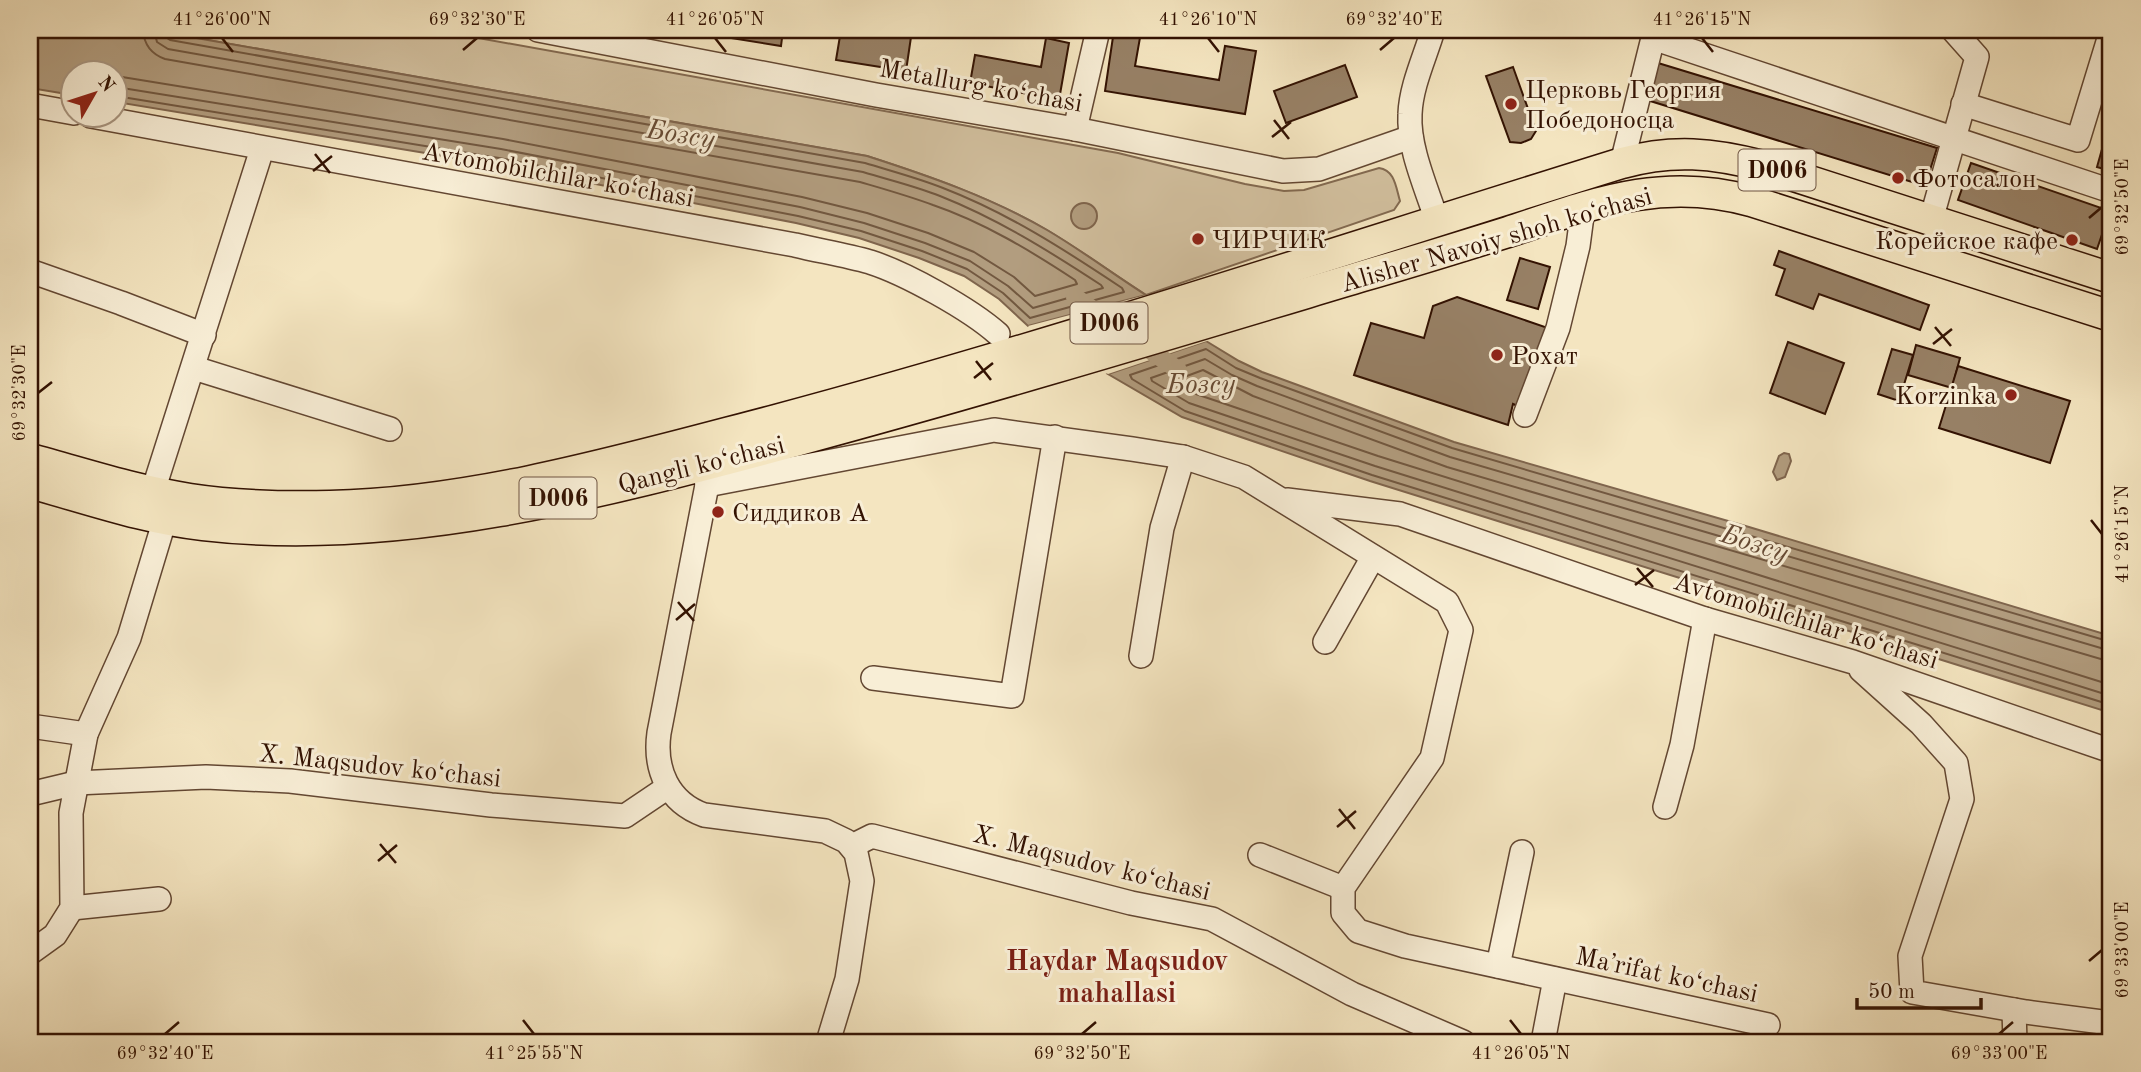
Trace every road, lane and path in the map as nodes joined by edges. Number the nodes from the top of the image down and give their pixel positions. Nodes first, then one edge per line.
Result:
1 (538, 30) edge
2 (1098, 30) edge
3 (1433, 30) edge
4 (1953, 30) edge
5 (2111, 32) edge
6 (1654, 34) edge
7 (1963, 104) junction
8 (30, 105) edge
9 (60, 110) edge
10 (130, 124) edge
11 (1075, 130) junction
12 (1411, 137) junction
13 (1954, 139) junction
14 (262, 149) junction
15 (1622, 163) junction
16 (2111, 191) edge
17 (1583, 208) junction
18 (1931, 220) junction
19 (1437, 221) junction
20 (1447, 251) junction
21 (30, 271) edge
22 (2111, 278) edge
23 (2111, 316) edge
24 (998, 334) dead end
25 (204, 335) junction
26 (1046, 342) joint
27 (1077, 362) joint
28 (194, 368) junction
29 (1525, 415) dead end
30 (390, 429) dead end
31 (1055, 437) junction
32 (1183, 457) junction
33 (30, 459) edge
34 (703, 464) junction
35 (30, 483) edge
36 (153, 491) junction
37 (1281, 499) junction
38 (165, 519) junction
39 (1373, 556) junction
40 (1704, 620) junction
41 (1325, 642) dead end
42 (1141, 656) dead end
43 (1853, 662) junction
44 (873, 678) dead end
45 (30, 726) edge
46 (86, 734) junction
47 (2111, 751) edge
48 (76, 783) junction
49 (668, 787) junction
50 (30, 794) edge
51 (1665, 807) dead end
52 (852, 846) junction
53 (1522, 852) dead end
54 (1260, 856) dead end
55 (1343, 888) junction
56 (159, 899) dead end
57 (72, 908) junction
58 (30, 953) edge
59 (1498, 966) junction
60 (1555, 979) junction
61 (2014, 1010) junction
62 (2102, 1022) dead end
63 (1768, 1025) dead end
64 (828, 1042) edge
65 (1463, 1042) edge
66 (1543, 1042) edge
67 (2015, 1042) edge

1 - 11 street, Metallurg ko‘chasi
2 - 11 street
3 - 12 street
4 - 7 street
5 - 7 street
6 - 13 street
6 - 15 street
7 - 13 street
8 - 9 street
10 - 14 street, Avtomobilchilar ko‘chasi
11 - 12 street, Metallurg ko‘chasi
12 - 19 street
13 - 16 street
13 - 18 street
14 - 24 street, Avtomobilchilar ko‘chasi
14 - 25 street
15 - 18 main road, Alisher Navoiy shoh koʻchasi / D006
15 - 19 main road, Alisher Navoiy shoh koʻchasi / D006
17 - 20 main road, Alisher Navoiy shoh koʻchasi / D006
17 - 23 main road, Alisher Navoiy shoh koʻchasi / D006
17 - 29 street
18 - 22 main road, Alisher Navoiy shoh koʻchasi / D006
19 - 20 main road
19 - 26 main road, Alisher Navoiy shoh koʻchasi / D006
20 - 27 main road, Alisher Navoiy shoh koʻchasi / D006
21 - 25 street
25 - 28 street
26 - 34 main road, Qangli ko‘chasi / D006
27 - 34 main road, Qangli ko‘chasi / D006
28 - 30 street
28 - 36 street
31 - 32 street, Qangli ko‘chasi
31 - 34 street, Qangli ko‘chasi
31 - 44 street
32 - 37 street
32 - 42 street
33 - 36 main road, Qangli ko‘chasi / D006
34 - 36 main road, Qangli ko‘chasi / D006
34 - 38 main road, Qangli ko‘chasi / D006
34 - 49 street
35 - 38 main road, Qangli ko‘chasi / D006
37 - 39 street
37 - 40 street, Avtomobilchilar ko‘chasi
38 - 46 street
39 - 41 street
39 - 55 street
40 - 43 street, Avtomobilchilar ko‘chasi
40 - 51 street
43 - 47 street, Avtomobilchilar ko‘chasi
43 - 61 street
45 - 46 street
46 - 48 street
48 - 49 street, X. Maqsudov ko‘chasi
48 - 50 street, X. Maqsudov ko‘chasi
48 - 57 street
49 - 52 street
52 - 64 street
52 - 65 street, X. Maqsudov ko‘chasi
53 - 59 street
54 - 55 street
55 - 59 street, Maʼrifat ko‘chasi
56 - 57 street
57 - 58 street
59 - 60 street, Maʼrifat ko‘chasi
60 - 63 street, Maʼrifat ko‘chasi
60 - 66 street, Maʼrifat ko‘chasi
61 - 62 street
61 - 67 street

